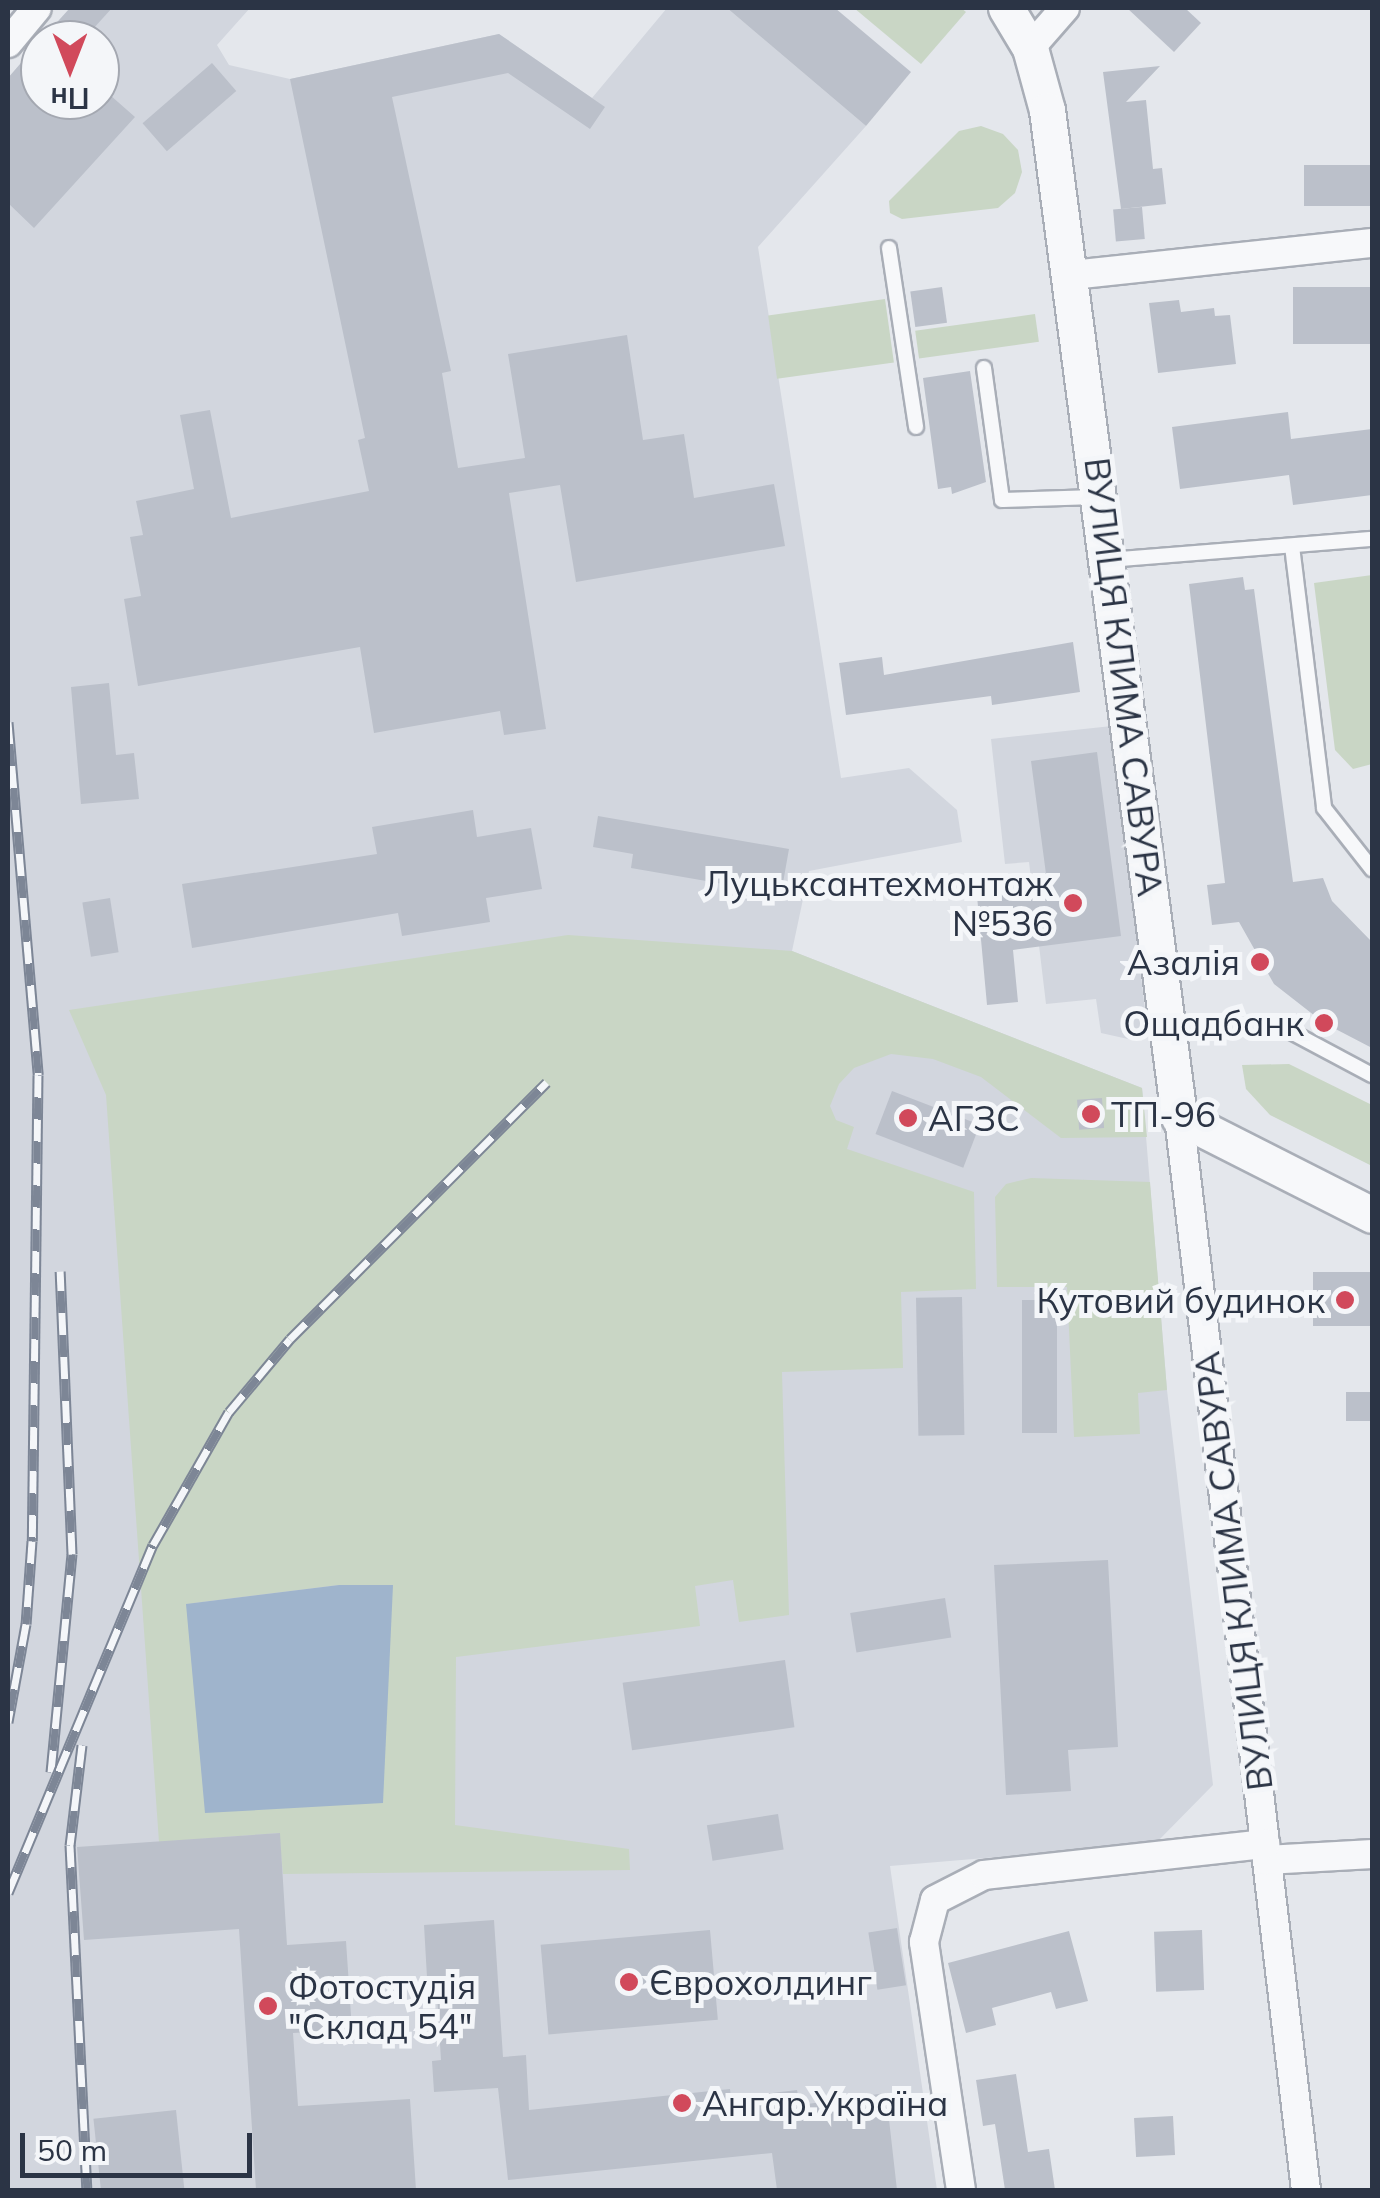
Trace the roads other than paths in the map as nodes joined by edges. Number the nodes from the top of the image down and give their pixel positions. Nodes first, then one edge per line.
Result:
1 (38, 8) edge
2 (1006, 8) edge
3 (1065, 8) edge
4 (8, 43) edge
5 (1030, 48) junction
6 (1372, 242) edge
7 (889, 248) dead end
8 (1072, 275) junction
9 (984, 368) dead end
10 (916, 428) dead end
11 (1102, 497) junction
12 (1372, 539) edge
13 (1292, 546) junction
14 (1109, 560) junction
15 (1372, 869) edge
16 (1282, 1026) dead end
17 (1372, 1075) edge
18 (1178, 1118) junction
19 (1372, 1215) edge
20 (1266, 1852) junction
21 (1372, 1854) edge
22 (961, 2190) edge
23 (1306, 2190) edge

1 - 4 street
2 - 5 street, ВУЛИЦЯ КЛИМА САВУРА
3 - 5 street
5 - 8 street, ВУЛИЦЯ КЛИМА САВУРА
6 - 8 street
7 - 10 lane
8 - 11 street, ВУЛИЦЯ КЛИМА САВУРА
9 - 11 lane
11 - 14 street, ВУЛИЦЯ КЛИМА САВУРА
12 - 13 lane
13 - 14 lane
13 - 15 lane
14 - 18 street, ВУЛИЦЯ КЛИМА САВУРА
16 - 17 lane
18 - 19 street
18 - 20 street, ВУЛИЦЯ КЛИМА САВУРА
20 - 21 street
20 - 22 street
20 - 23 street, ВУЛИЦЯ КЛИМА САВУРА

